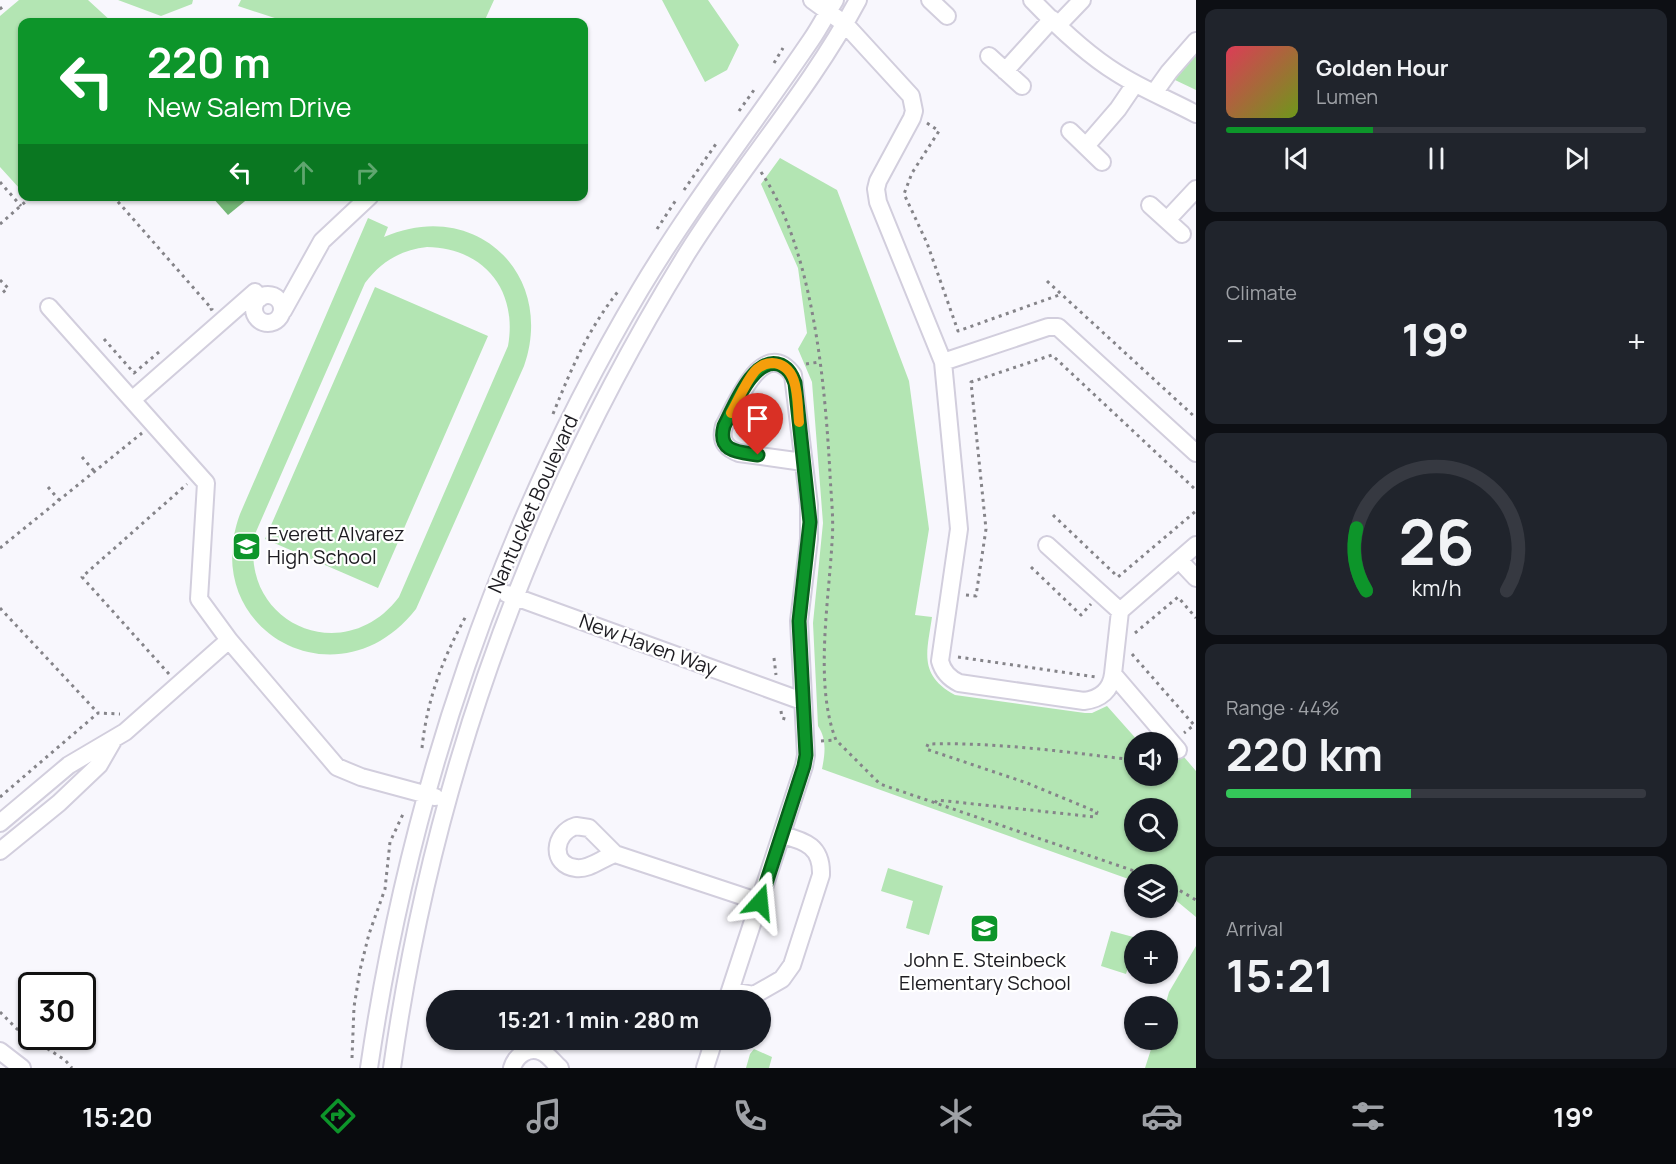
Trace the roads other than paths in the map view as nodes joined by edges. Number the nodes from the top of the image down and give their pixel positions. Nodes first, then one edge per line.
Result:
1 (812, 0) edge
2 (858, 0) edge
3 (930, 0) edge
4 (1032, 0) edge
5 (1082, 0) edge
6 (832, 5) edge
7 (947, 16) dead end
8 (1055, 22) junction
9 (845, 24) junction
10 (1196, 40) edge
11 (989, 56) dead end
12 (1005, 71) junction
13 (1135, 84) junction
14 (1022, 86) dead end
15 (1154, 93) junction
16 (1196, 114) edge
17 (1070, 131) dead end
18 (1086, 146) junction
19 (1102, 162) dead end
20 (1196, 189) edge
21 (364, 201) edge
22 (1150, 205) dead end
23 (1167, 220) junction
24 (1182, 234) dead end
25 (260, 298) junction
26 (49, 307) dead end
27 (283, 311) junction
28 (943, 362) junction
29 (132, 400) junction
30 (1196, 453) edge
31 (803, 462) junction
32 (1047, 544) dead end
33 (1196, 545) edge
34 (1179, 560) junction
35 (1196, 578) edge
36 (495, 589) junction
37 (515, 597) junction
38 (1120, 611) junction
39 (229, 640) junction
40 (1107, 676) junction
41 (802, 700) junction
42 (1161, 732) edge
43 (116, 736) junction
44 (426, 795) junction
45 (447, 800) junction
46 (0, 823) edge
47 (782, 835) junction
48 (0, 851) edge
49 (615, 854) dead end
50 (760, 902) junction
51 (731, 990) edge
52 (763, 990) edge
53 (711, 1050) edge
54 (0, 1051) edge
55 (22, 1068) edge
56 (369, 1068) edge
57 (392, 1068) edge
58 (512, 1068) edge
59 (560, 1068) edge
60 (705, 1068) edge

1 - 6 street
2 - 9 street, Nantucket Boulevard
3 - 7 street
4 - 8 street
5 - 8 street
6 - 9 street
6 - 36 street, Nantucket Boulevard
8 - 12 street
8 - 13 street
9 - 28 street
9 - 37 street, Nantucket Boulevard
10 - 15 street
11 - 12 street
12 - 14 street
13 - 15 street
13 - 18 street
15 - 16 street
17 - 18 street
18 - 19 street
20 - 23 street
21 - 27 street
22 - 23 street
23 - 24 street
25 - 27 street
25 - 27 street
25 - 29 street
26 - 29 street
28 - 30 street
28 - 40 street
29 - 39 street
31 - 31 street
31 - 41 street
32 - 38 street
33 - 34 street
34 - 35 street
34 - 38 street
36 - 37 street, New Haven Way
36 - 44 street, Nantucket Boulevard
37 - 41 street, New Haven Way
37 - 45 street, Nantucket Boulevard
38 - 40 street
39 - 43 street
39 - 44 street
40 - 42 street
41 - 47 street
43 - 46 street
43 - 48 street
44 - 45 street
44 - 56 street, Nantucket Boulevard
45 - 57 street, Nantucket Boulevard
47 - 50 street
47 - 52 street
49 - 50 street
50 - 51 street
53 - 60 street
54 - 55 street
58 - 59 street

